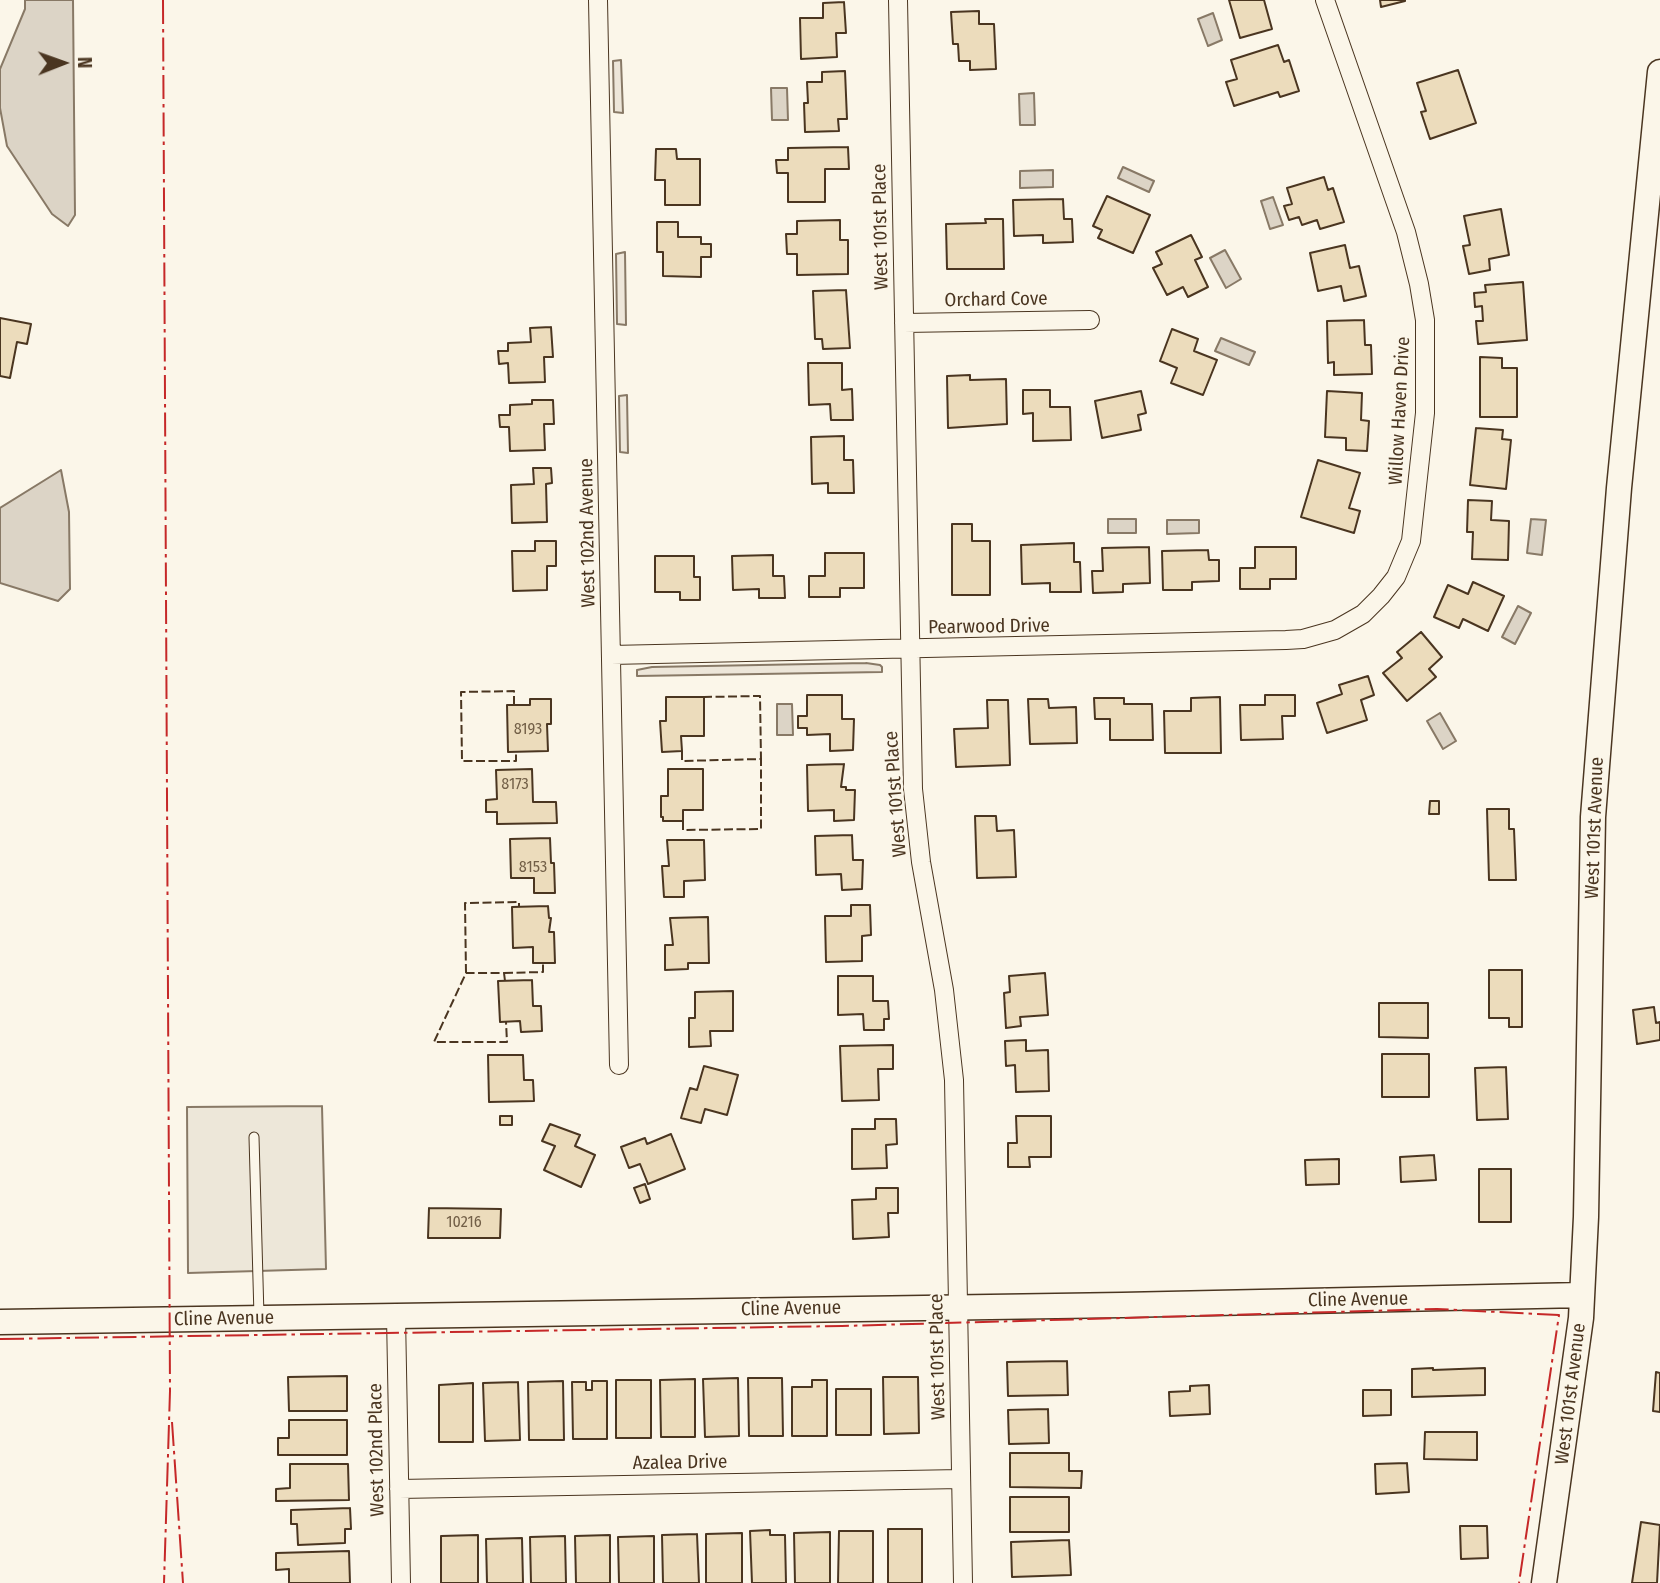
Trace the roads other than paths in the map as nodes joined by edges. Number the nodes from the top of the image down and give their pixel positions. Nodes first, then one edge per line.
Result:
1 (598, 0) edge
2 (898, 0) edge
3 (1325, 0) edge
4 (1660, 72) edge
5 (1090, 320) dead end
6 (904, 323) junction
7 (1363, 614) joint
8 (911, 650) junction
9 (611, 655) junction
10 (619, 1065) dead end
11 (254, 1137) dead end
12 (1582, 1295) junction
13 (959, 1307) junction
14 (396, 1316) junction
15 (259, 1318) junction
16 (0, 1322) edge
17 (961, 1479) junction
18 (399, 1489) junction
19 (401, 1583) edge
20 (963, 1583) edge
21 (1544, 1583) edge

1 - 9 street, West 102nd Avenue
2 - 6 street, West 101st Place
3 - 7 street, Willow Haven Drive
4 - 12 street, West 101st Avenue
5 - 6 street, Orchard Cove
6 - 8 street, West 101st Place
7 - 8 street, Pearwood Drive
8 - 9 street, Pearwood Drive
8 - 13 street, West 101st Place
9 - 10 street, West 102nd Avenue
11 - 15 lane
12 - 13 street, Cline Avenue
12 - 21 street, West 101st Avenue
13 - 14 street, Cline Avenue
13 - 17 street, West 101st Place
14 - 15 street, Cline Avenue
14 - 18 street, West 102nd Place
15 - 16 street, Cline Avenue
17 - 18 street, Azalea Drive
17 - 20 street, West 101st Place
18 - 19 street, West 102nd Place

